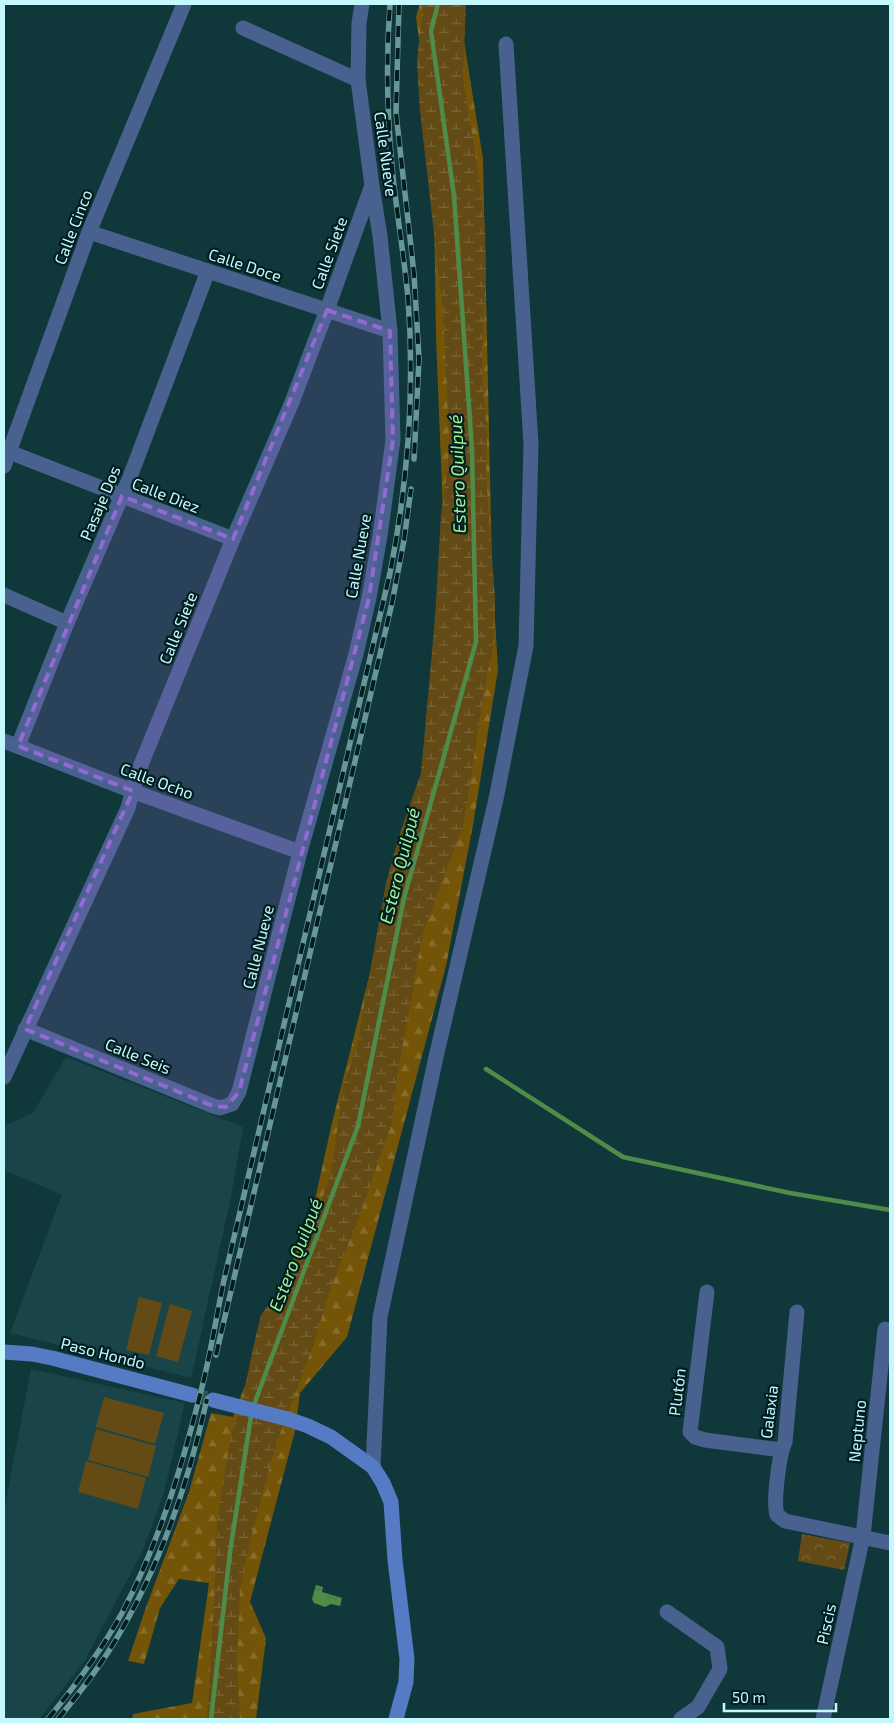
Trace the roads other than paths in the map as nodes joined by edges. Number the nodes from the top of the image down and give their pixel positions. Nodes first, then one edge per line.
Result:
1 (184, 4) edge
2 (362, 4) edge
3 (243, 28) dead end
4 (506, 44) dead end
5 (358, 80) junction
6 (372, 186) junction
7 (89, 232) junction
8 (208, 271) junction
9 (327, 310) junction
10 (390, 332) junction
11 (5, 456) edge
12 (122, 496) junction
13 (233, 539) junction
14 (4, 595) edge
15 (67, 623) junction
16 (11, 744) edge
17 (132, 791) junction
18 (300, 852) junction
19 (25, 1029) junction
20 (4, 1077) edge
21 (236, 1100) joint
22 (707, 1292) dead end
23 (797, 1312) dead end
24 (885, 1329) dead end
25 (4, 1352) edge
26 (192, 1395) tunnel mouth
27 (213, 1400) tunnel mouth
28 (781, 1450) junction
29 (373, 1467) junction
30 (863, 1536) junction
31 (890, 1543) edge
32 (667, 1612) dead end
33 (396, 1719) edge
34 (681, 1719) edge
35 (823, 1719) edge

1 - 7 street, Calle Cinco
2 - 5 street, Calle Nueve
3 - 5 street
4 - 29 street
5 - 6 street, Calle Nueve
6 - 9 street, Calle Siete
6 - 10 street, Calle Nueve
7 - 8 street, Calle Doce
7 - 11 street, Calle Cinco
8 - 9 street, Calle Doce
8 - 12 street, Pasaje Dos
9 - 10 street, Calle Doce
9 - 13 street, Calle Siete
10 - 18 street, Calle Nueve
11 - 12 street, Calle Diez
12 - 13 street, Calle Diez
12 - 15 street, Pasaje Dos
13 - 17 street, Calle Siete
14 - 15 street
15 - 16 street, Pasaje Dos
16 - 17 street, Calle Ocho
17 - 18 street, Calle Ocho
17 - 19 street, Calle Siete
18 - 21 street, Calle Nueve
19 - 20 street, Calle Siete
19 - 21 street, Calle Seis
22 - 28 street, Plutón
23 - 28 street, Galaxia
24 - 30 street, Neptuno
25 - 26 street, Paso Hondo
27 - 29 street
28 - 30 street, Galaxia
29 - 33 street
30 - 31 street
30 - 35 street, Piscis
32 - 34 street

